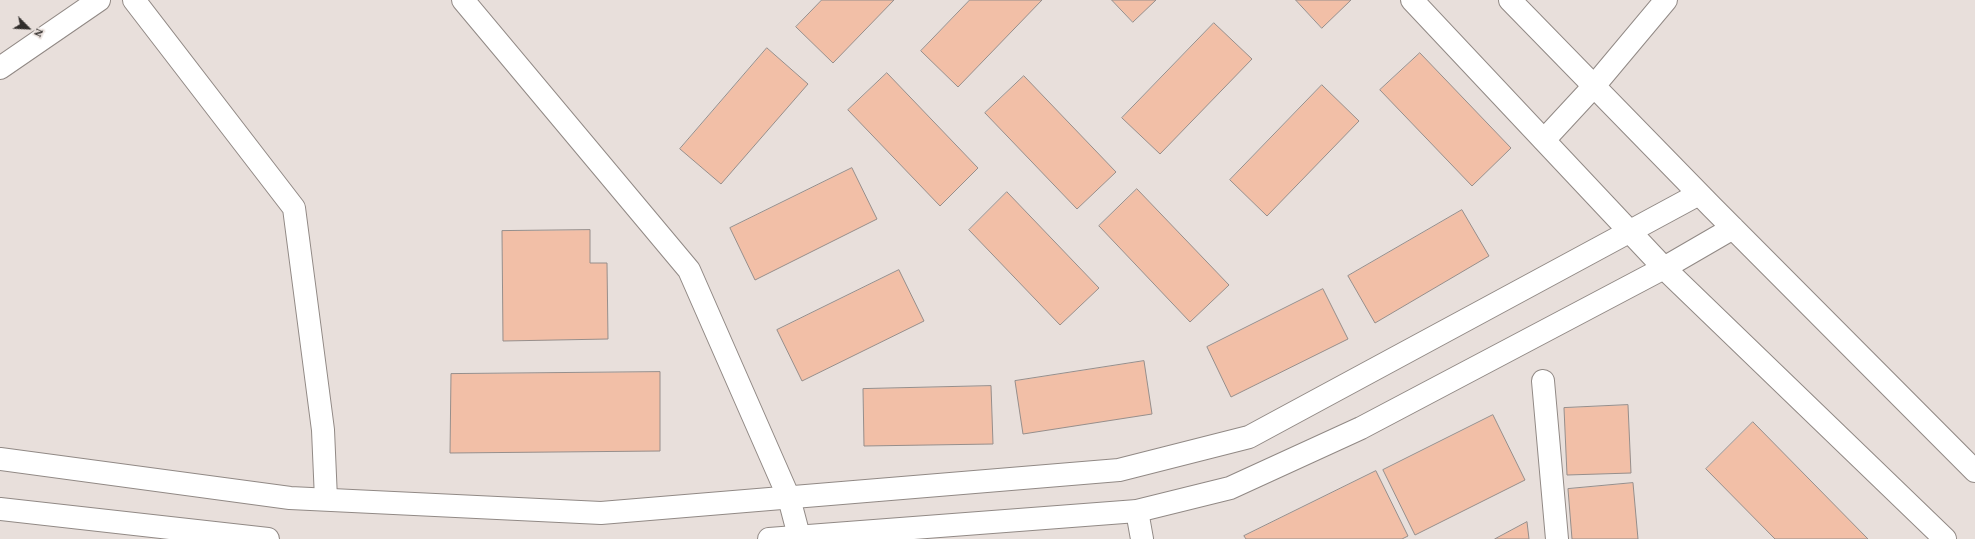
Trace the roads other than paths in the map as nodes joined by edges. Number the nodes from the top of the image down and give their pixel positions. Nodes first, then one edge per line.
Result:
1 (99, 0) edge
2 (134, 0) edge
3 (463, 0) edge
4 (1412, 0) edge
5 (1510, 0) edge
6 (1666, 0) edge
7 (0, 68) edge
8 (1594, 86) junction
9 (1544, 140) junction
10 (1699, 194) junction
11 (1733, 228) junction
12 (1630, 231) junction
13 (1664, 268) junction
14 (1543, 380) dead end
15 (0, 459) edge
16 (1975, 471) edge
17 (788, 498) junction
18 (326, 499) junction
19 (0, 509) edge
20 (1137, 511) junction
21 (799, 536) junction
22 (268, 539) edge
23 (768, 539) edge
24 (1142, 539) edge
25 (1557, 539) edge
26 (1945, 539) edge

1 - 7 street
2 - 18 street
3 - 17 street
4 - 9 street
5 - 8 street
6 - 8 street
8 - 9 street
8 - 10 street
9 - 12 street
10 - 11 street
10 - 12 street
11 - 13 street
11 - 16 street
12 - 13 street
12 - 17 street
13 - 20 street
13 - 26 street
14 - 25 street
15 - 18 street
17 - 18 street
17 - 21 street
19 - 22 street
20 - 21 street
20 - 24 street
21 - 23 street

